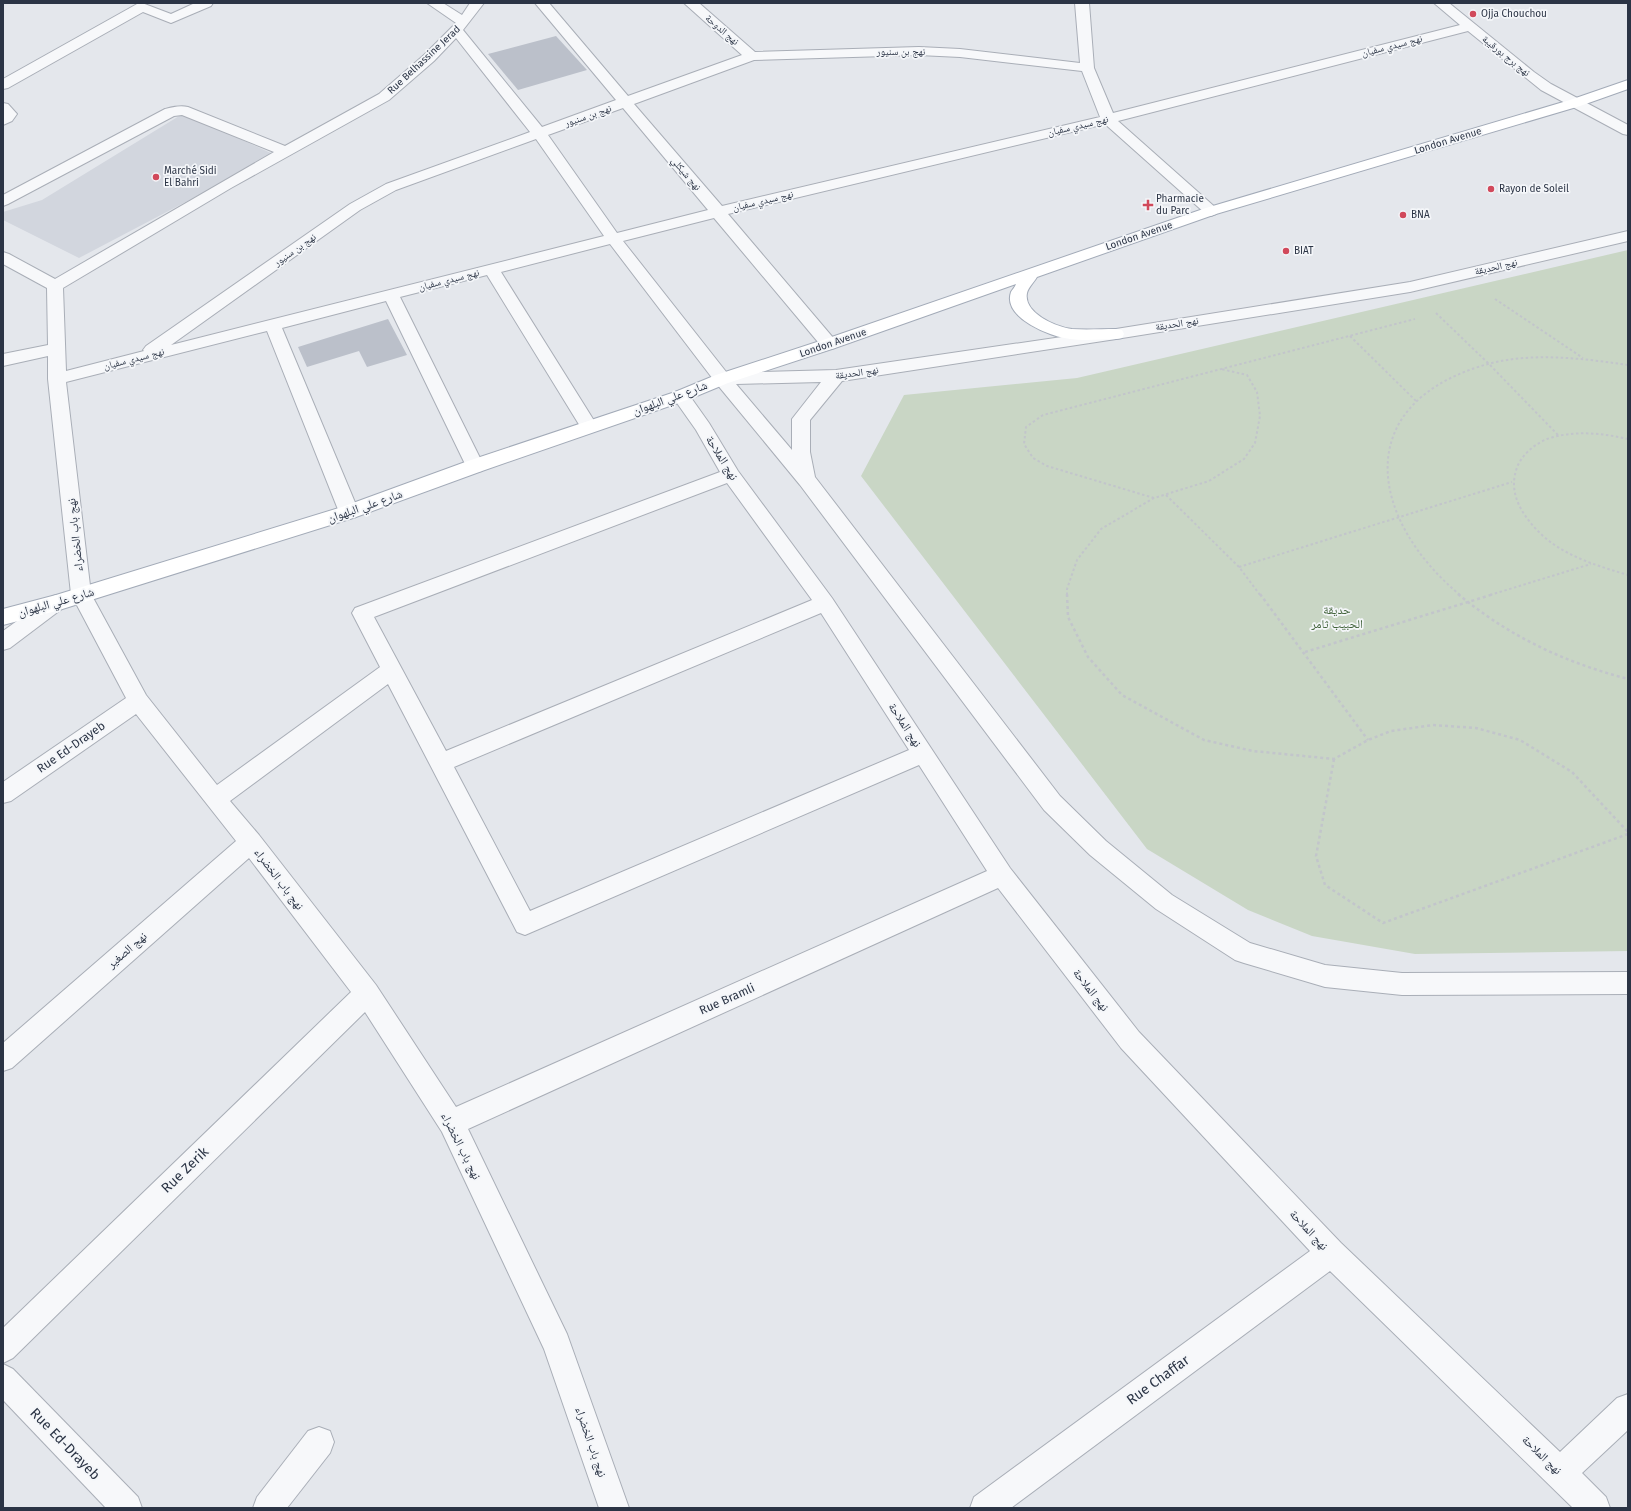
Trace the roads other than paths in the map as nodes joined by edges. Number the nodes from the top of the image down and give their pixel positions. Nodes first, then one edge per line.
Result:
1 (206, 3) edge
2 (434, 3) edge
3 (477, 3) edge
4 (542, 3) edge
5 (691, 3) edge
6 (1082, 3) edge
7 (1441, 3) edge
8 (460, 26) junction
9 (1469, 27) junction
10 (752, 56) junction
11 (1087, 68) junction
12 (1628, 84) edge
13 (3, 85) edge
14 (626, 102) junction
15 (1575, 103) junction
16 (3, 107) edge
17 (1108, 119) junction
18 (3, 121) edge
19 (1628, 131) edge
20 (539, 133) junction
21 (287, 152) junction
22 (3, 201) edge
23 (718, 212) junction
24 (1211, 212) junction
25 (1628, 236) edge
26 (613, 238) junction
27 (3, 257) edge
28 (491, 269) junction
29 (1031, 274) junction
30 (55, 286) junction
31 (391, 294) junction
32 (272, 324) junction
33 (1116, 334) junction
34 (829, 344) junction
35 (57, 349) junction
36 (142, 357) junction
37 (3, 360) edge
38 (836, 376) junction
39 (57, 379) junction
40 (722, 379) junction
41 (681, 396) junction
42 (589, 427) junction
43 (475, 466) junction
44 (731, 475) junction
45 (807, 480) junction
46 (349, 512) junction
47 (81, 594) junction
48 (56, 603) junction
49 (825, 603) junction
50 (3, 617) edge
51 (3, 642) edge
52 (392, 670) junction
53 (138, 701) junction
54 (924, 754) junction
55 (441, 763) junction
56 (3, 794) edge
57 (215, 799) junction
58 (251, 842) junction
59 (1002, 875) junction
60 (1628, 983) edge
61 (367, 993) junction
62 (3, 1059) edge
63 (451, 1123) junction
64 (1331, 1253) junction
65 (3, 1348) edge
66 (3, 1379) edge
67 (1628, 1409) edge
68 (320, 1442) dead end
69 (1560, 1473) junction
70 (127, 1508) edge
71 (268, 1508) edge
72 (614, 1508) edge
73 (985, 1508) edge
74 (1595, 1508) edge

1 - 13 street
2 - 8 street
3 - 8 street, Rue Belhassine Jerad
4 - 14 street, نهج شيكلي
5 - 10 street, نهج الدوحة
6 - 11 street
7 - 9 street, نهج برج بورقيبة
8 - 20 street
8 - 21 street, Rue Belhassine Jerad
9 - 15 street, نهج برج بورقيبة
9 - 17 street, نهج سيدي سفيان
10 - 11 street, نهج بن سنيور
10 - 14 street, نهج بن سنيور
11 - 17 street
12 - 15 main road, London Avenue
14 - 20 street, نهج بن سنيور
14 - 23 street, نهج شيكلي
15 - 19 street, نهج برج بورقيبة
15 - 24 main road, London Avenue
16 - 18 street
17 - 23 street, نهج سيدي سفيان
17 - 24 street
20 - 26 street
20 - 36 street, نهج بن سنيور
21 - 22 street
21 - 30 street, Rue Belhassine Jerad
23 - 26 street, نهج سيدي سفيان
23 - 34 street, نهج شيكلي
24 - 29 main road, London Avenue
25 - 33 street, نهج الحديقة
26 - 28 street, نهج سيدي سفيان
26 - 40 street
27 - 30 street
28 - 31 street, نهج سيدي سفيان
28 - 42 street
29 - 33 main road
29 - 34 main road, London Avenue
30 - 35 street, نهج باب الخضراء
31 - 32 street, نهج سيدي سفيان
31 - 43 street
32 - 36 street, نهج سيدي سفيان
32 - 46 street
33 - 38 street, نهج الحديقة
34 - 40 main road, London Avenue
35 - 37 street
35 - 39 street, نهج باب الخضراء
36 - 39 street, نهج سيدي سفيان
38 - 40 street, نهج الحديقة
38 - 45 street
39 - 47 street, نهج باب الخضراء
40 - 41 main road, شارع علي البلهوان
40 - 45 street
41 - 42 main road, شارع علي البلهوان
41 - 44 street, نهج الملاحة
42 - 43 main road, شارع علي البلهوان
43 - 46 main road, شارع علي البلهوان
44 - 49 street, نهج الملاحة
44 - 52 street
45 - 60 street
46 - 47 main road, شارع علي البلهوان
47 - 48 main road, شارع علي البلهوان
47 - 53 street, نهج باب الخضراء
48 - 50 main road, شارع علي البلهوان
48 - 51 street
49 - 54 street, نهج الملاحة
49 - 55 street
52 - 55 street
52 - 57 street
53 - 56 street, Rue Ed-Drayeb
53 - 57 street, نهج باب الخضراء
54 - 55 street
54 - 59 street, نهج الملاحة
57 - 58 street, نهج باب الخضراء
58 - 61 street, نهج باب الخضراء
58 - 62 street, نهج الصغير
59 - 63 street, Rue Bramli
59 - 64 street, نهج الملاحة
61 - 63 street, نهج باب الخضراء
61 - 65 street, Rue Zerik
63 - 72 street, نهج باب الخضراء
64 - 69 street, نهج الملاحة
64 - 73 street, Rue Chaffar
66 - 70 street, Rue Ed-Drayeb
67 - 69 street
68 - 71 street
69 - 74 street, نهج الملاحة

